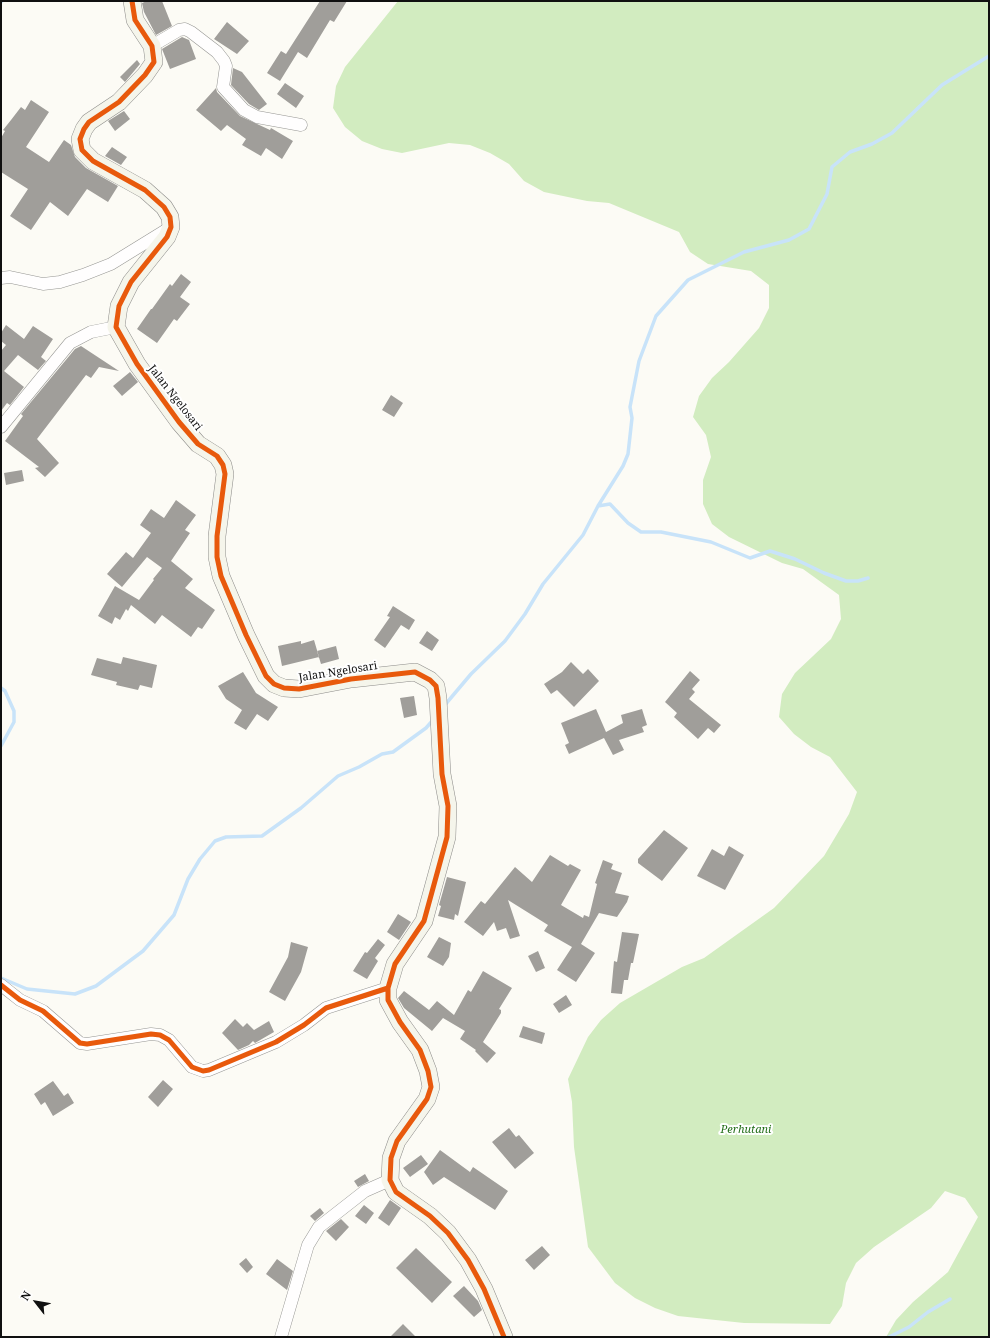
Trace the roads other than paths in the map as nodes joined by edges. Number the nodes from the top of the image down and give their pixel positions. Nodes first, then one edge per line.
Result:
1 (132, 1) edge
2 (152, 46) junction
3 (301, 125) dead end
4 (171, 227) junction
5 (1, 278) edge
6 (116, 326) junction
7 (1, 427) edge
8 (1, 984) edge
9 (388, 988) junction
10 (390, 1180) junction
11 (281, 1337) edge
12 (504, 1337) edge

1 - 2 street
2 - 3 street
2 - 4 street
4 - 5 street
4 - 6 street
6 - 7 street
6 - 9 street, Jalan Ngelosari
8 - 9 street
9 - 10 street, Jalan Ngelosari
10 - 11 street
10 - 12 street

